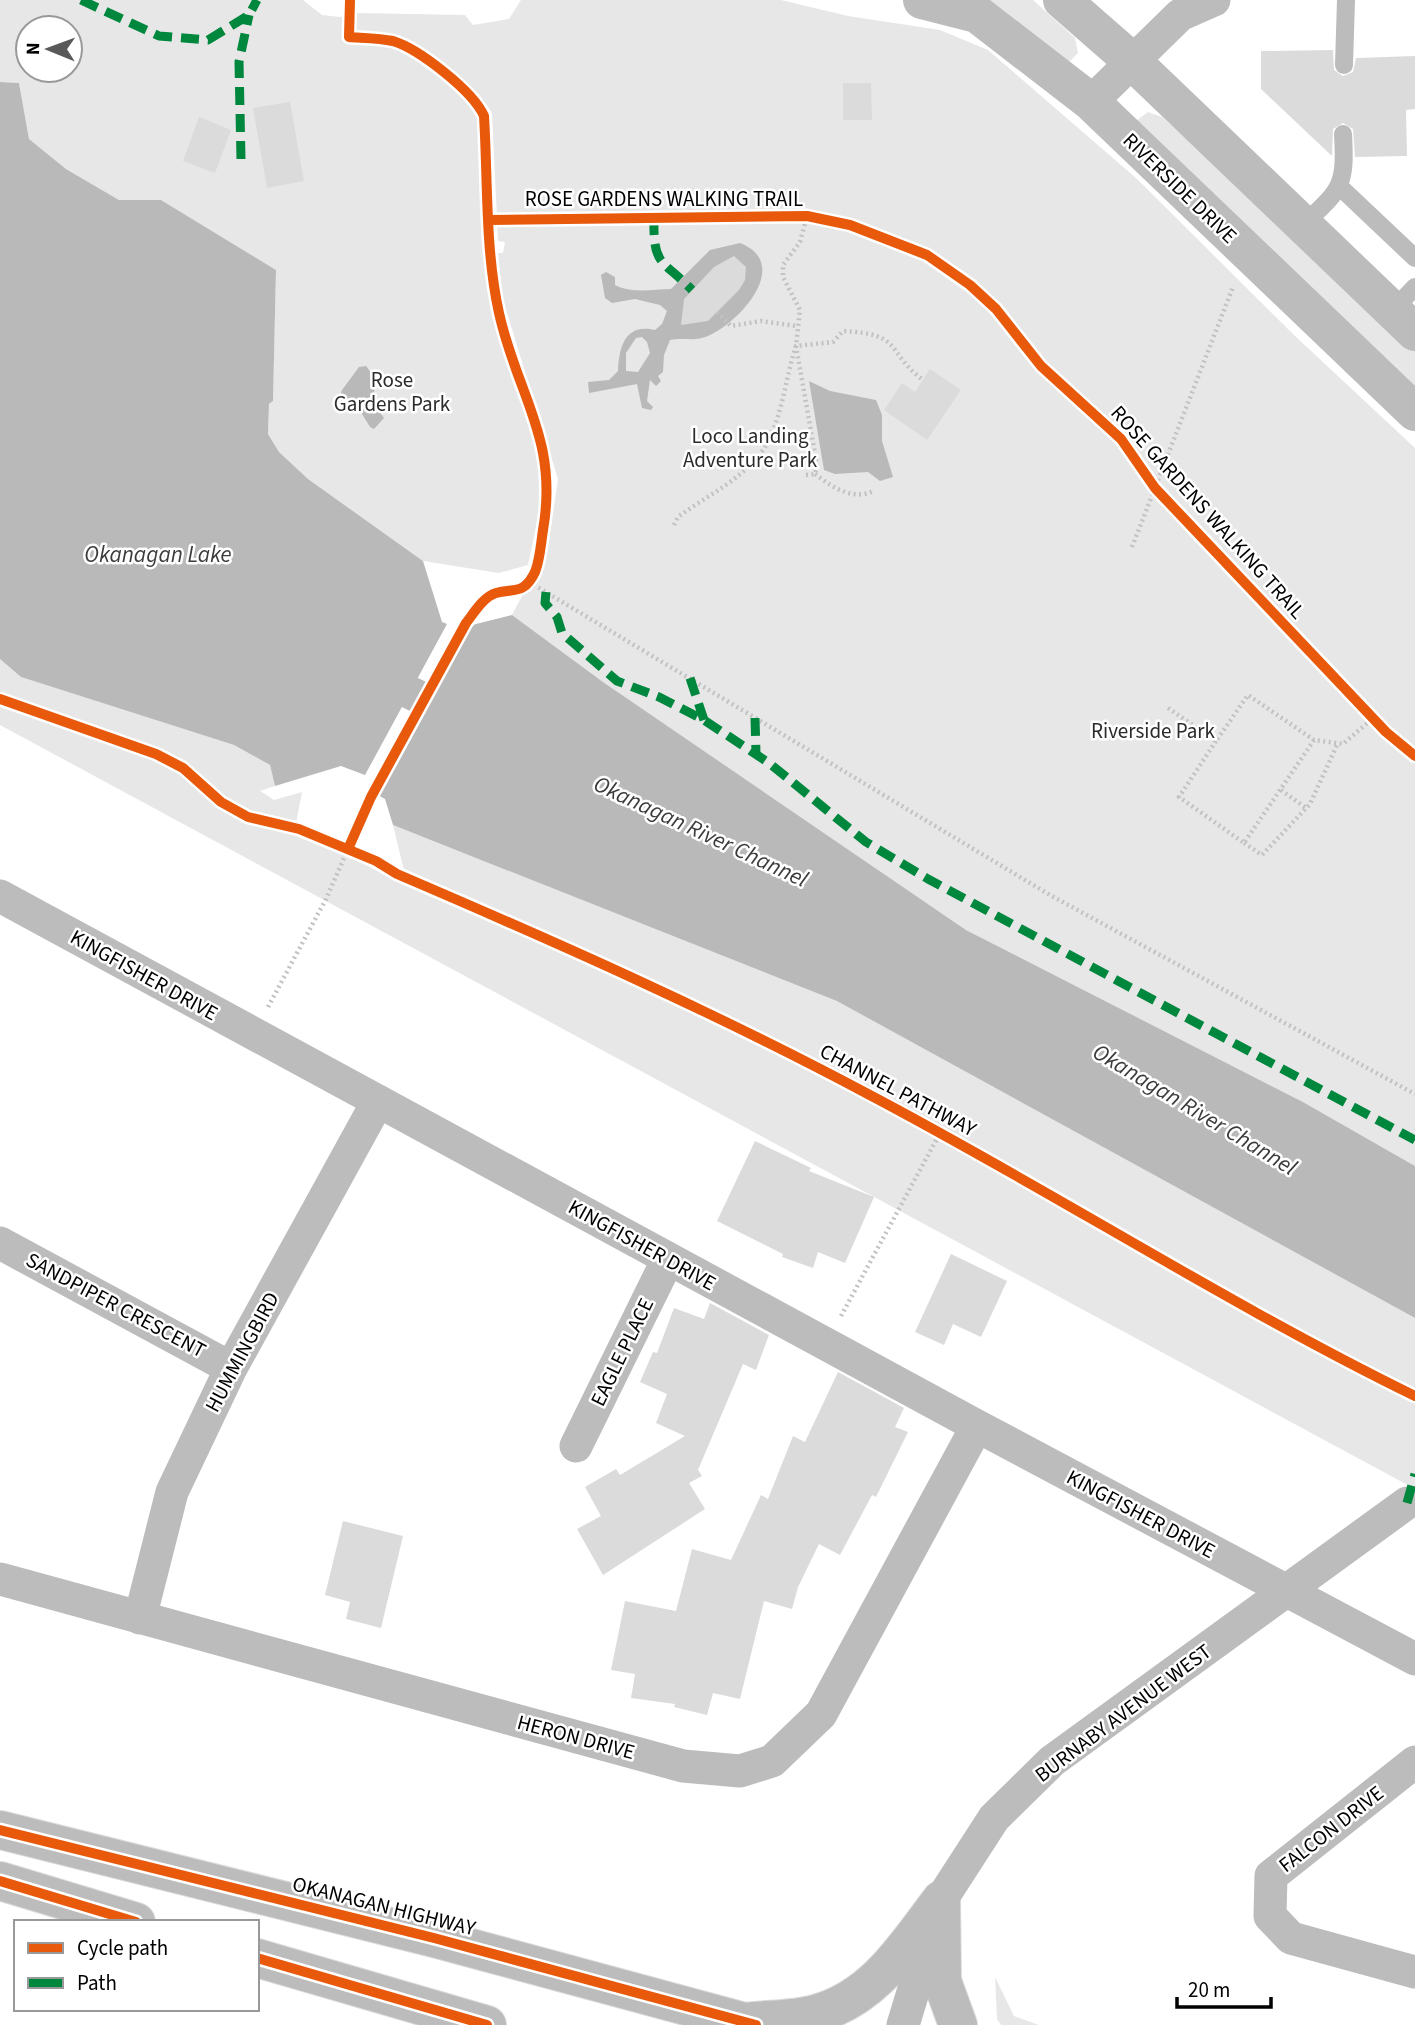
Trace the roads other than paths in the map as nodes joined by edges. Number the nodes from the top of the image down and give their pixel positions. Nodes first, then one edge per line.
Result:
1 (922, 0) edge
2 (1062, 0) edge
3 (1214, 0) edge
4 (1346, 0) edge
5 (1133, 62) junction
6 (1344, 65) dead end
7 (1091, 102) junction
8 (1343, 134) dead end
9 (1340, 187) junction
10 (1303, 225) junction
11 (1415, 258) edge
12 (1408, 310) edge
13 (1415, 412) edge
14 (0, 896) edge
15 (378, 1101) junction
16 (0, 1243) edge
17 (668, 1259) junction
18 (231, 1368) junction
19 (977, 1426) junction
20 (576, 1446) dead end
21 (1408, 1503) dead end
22 (0, 1579) edge
23 (1286, 1592) junction
24 (140, 1618) junction
25 (1415, 1659) edge
26 (1415, 1762) edge
27 (0, 1829) edge
28 (0, 1881) edge
29 (941, 1900) junction
30 (129, 1920) edge
31 (259, 1959) edge
32 (1415, 1972) edge
33 (750, 2023) edge
34 (487, 2025) edge
35 (903, 2025) edge
36 (958, 2025) edge

1 - 7 main road, RIVERSIDE DRIVE
2 - 5 main road
3 - 5 street
4 - 6 lane
5 - 7 street
5 - 10 main road
7 - 13 main road, RIVERSIDE DRIVE
8 - 9 lane
9 - 10 lane
9 - 11 lane
10 - 12 main road
14 - 15 street, KINGFISHER DRIVE
15 - 17 street, KINGFISHER DRIVE
15 - 18 street, HUMMINGBIRD
16 - 18 street, SANDPIPER CRESCENT
17 - 19 street, KINGFISHER DRIVE
17 - 20 street, EAGLE PLACE
18 - 24 street, HUMMINGBIRD
19 - 23 street, KINGFISHER DRIVE
19 - 24 street, HERON DRIVE
21 - 23 street, BURNABY AVENUE WEST
22 - 24 street, HERON DRIVE
23 - 25 street
23 - 29 street, BURNABY AVENUE WEST
26 - 32 street, FALCON DRIVE
27 - 33 main road, OKANAGAN HIGHWAY
28 - 30 main road
29 - 33 main road
29 - 35 street, BURNABY AVENUE WEST
29 - 36 main road
31 - 34 main road

